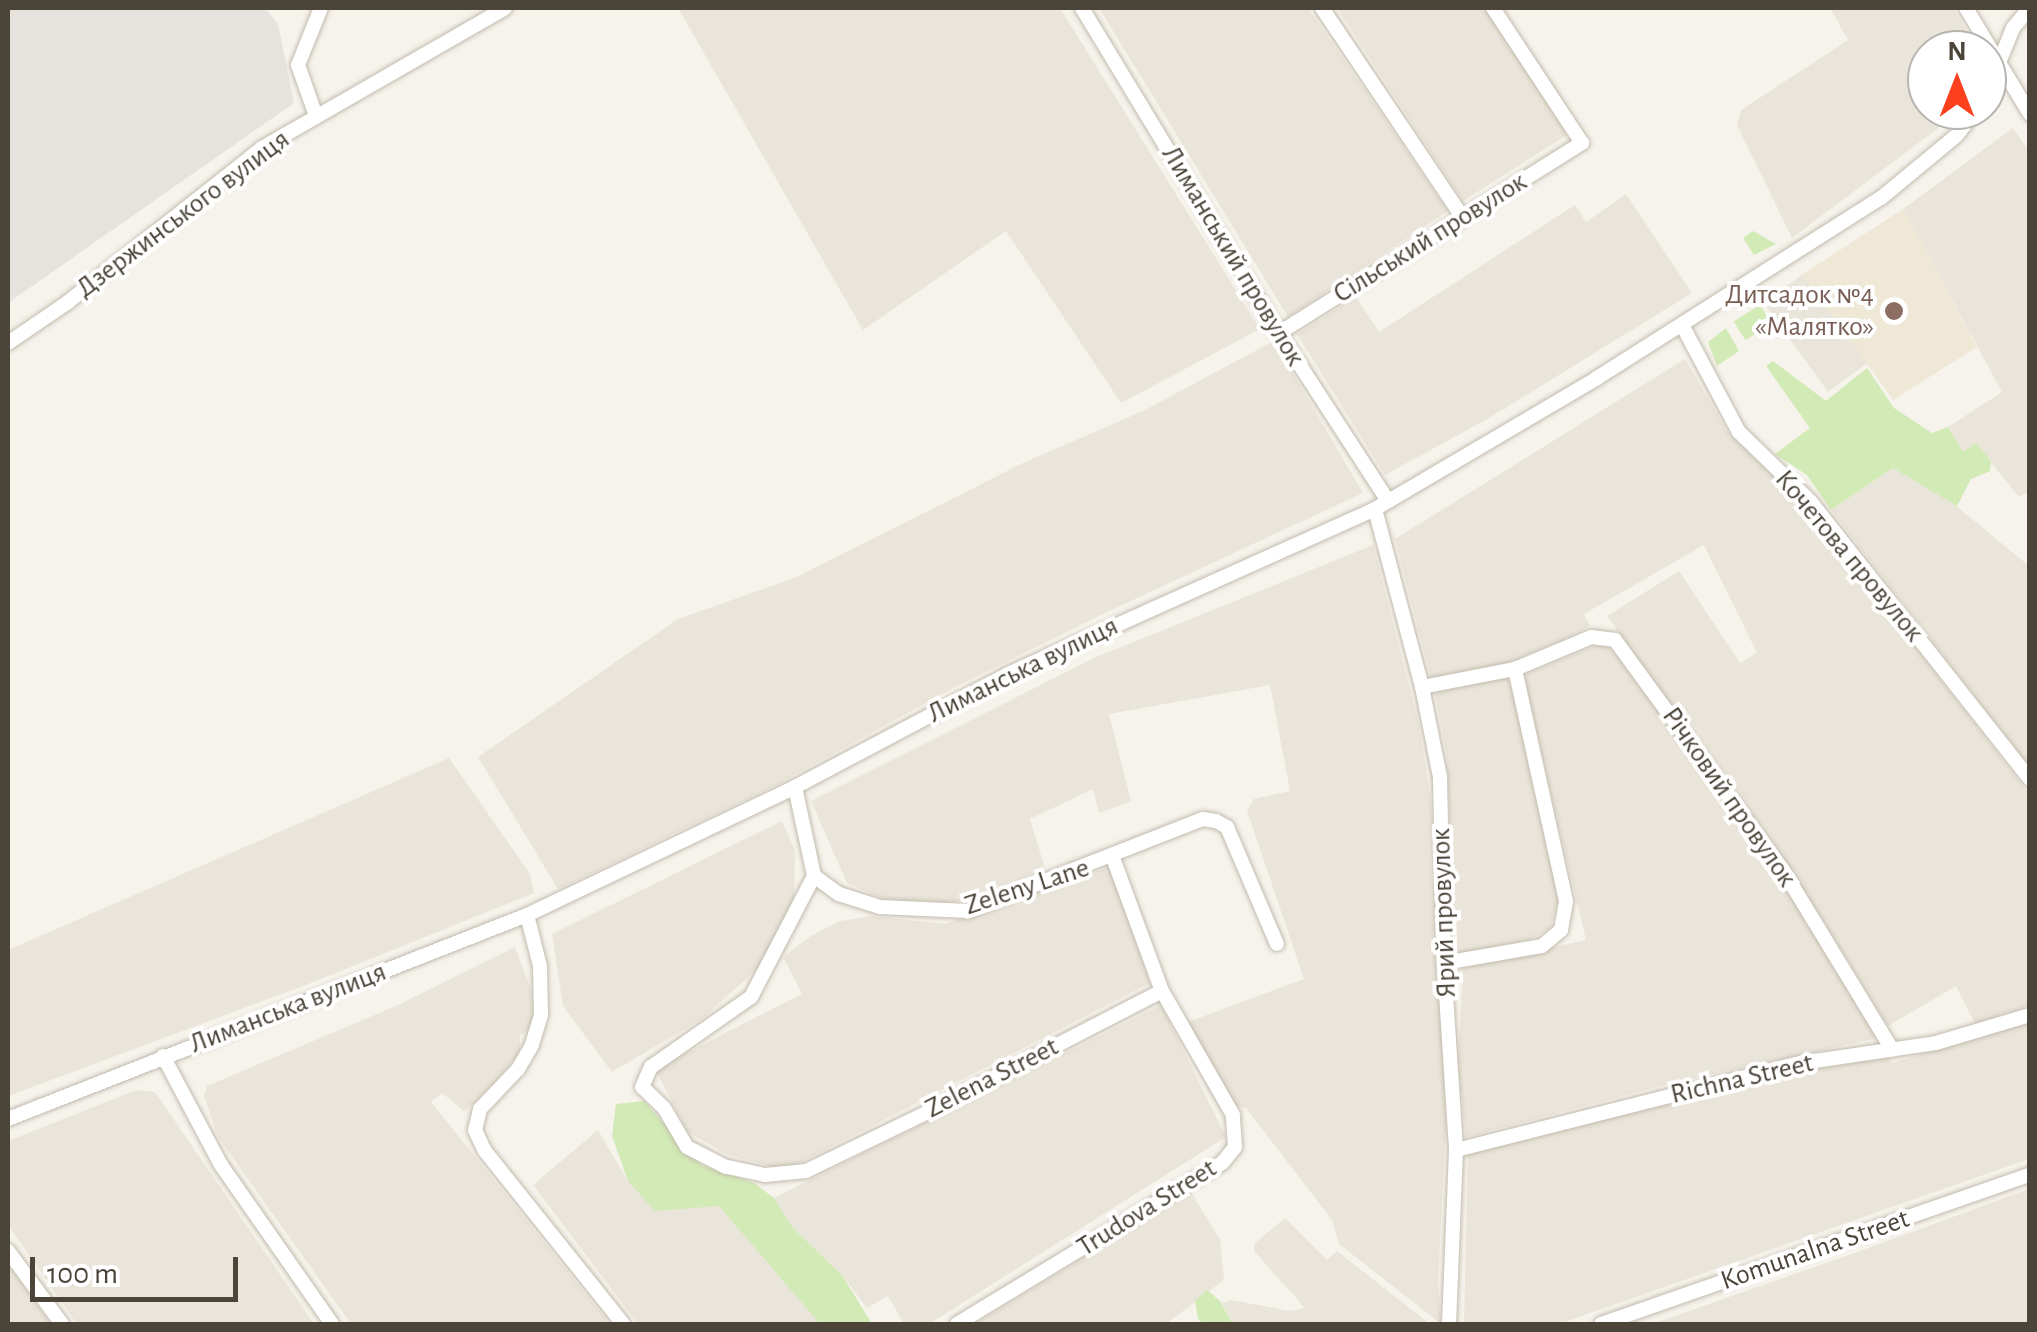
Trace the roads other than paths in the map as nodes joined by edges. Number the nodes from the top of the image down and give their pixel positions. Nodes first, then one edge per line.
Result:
1 (320, 8) edge
2 (504, 8) edge
3 (1082, 8) edge
4 (1322, 8) edge
5 (1493, 8) edge
6 (1966, 8) edge
7 (2030, 8) edge
8 (1979, 30) edge
9 (2007, 43) edge
10 (2007, 77) edge
11 (2030, 114) edge
12 (316, 116) junction
13 (1961, 130) edge
14 (1463, 218) junction
15 (1682, 325) junction
16 (1279, 332) junction
17 (8, 343) edge
18 (1381, 505) junction
19 (1515, 669) junction
20 (1422, 687) junction
21 (2030, 779) edge
22 (795, 787) junction
23 (1112, 858) junction
24 (814, 876) junction
25 (527, 914) junction
26 (1277, 944) dead end
27 (1444, 963) junction
28 (1162, 991) junction
29 (2030, 1014) edge
30 (1892, 1049) junction
31 (163, 1056) junction
32 (8, 1118) edge
33 (1456, 1150) junction
34 (2030, 1175) edge
35 (8, 1251) edge
36 (62, 1324) edge
37 (332, 1324) edge
38 (623, 1324) edge
39 (956, 1324) edge
40 (1449, 1324) edge
41 (1600, 1324) edge

1 - 12 street
2 - 12 street, Дзержинського вулиця
3 - 16 street, Лиманський провулок
4 - 14 street
5 - 14 street, Сільський провулок
6 - 8 street
7 - 9 street
10 - 11 street
12 - 17 street, Дзержинського вулиця
13 - 15 street, Лиманська вулиця
14 - 16 street, Сільський провулок
15 - 18 street, Лиманська вулиця
15 - 21 street, Кочетова провулок
16 - 18 street, Лиманський провулок
18 - 20 street, Ярий провулок
18 - 22 street, Лиманська вулиця
19 - 20 street, Річковий провулок
19 - 27 street
19 - 30 street, Річковий провулок
20 - 27 street, Ярий провулок
22 - 24 street
22 - 25 street, Лиманська вулиця
23 - 24 street, Zeleny Lane
23 - 26 street, Zeleny Lane
23 - 28 street
24 - 28 street, Zelena Street
25 - 31 street, Лиманська вулиця
25 - 38 street
27 - 33 street, Ярий провулок
28 - 39 street, Trudova Street
29 - 30 street, Richna Street
30 - 33 street, Richna Street
31 - 32 street, Лиманська вулиця
31 - 37 street
33 - 40 street, Ярий провулок
34 - 41 street, Komunalna Street
35 - 36 street

